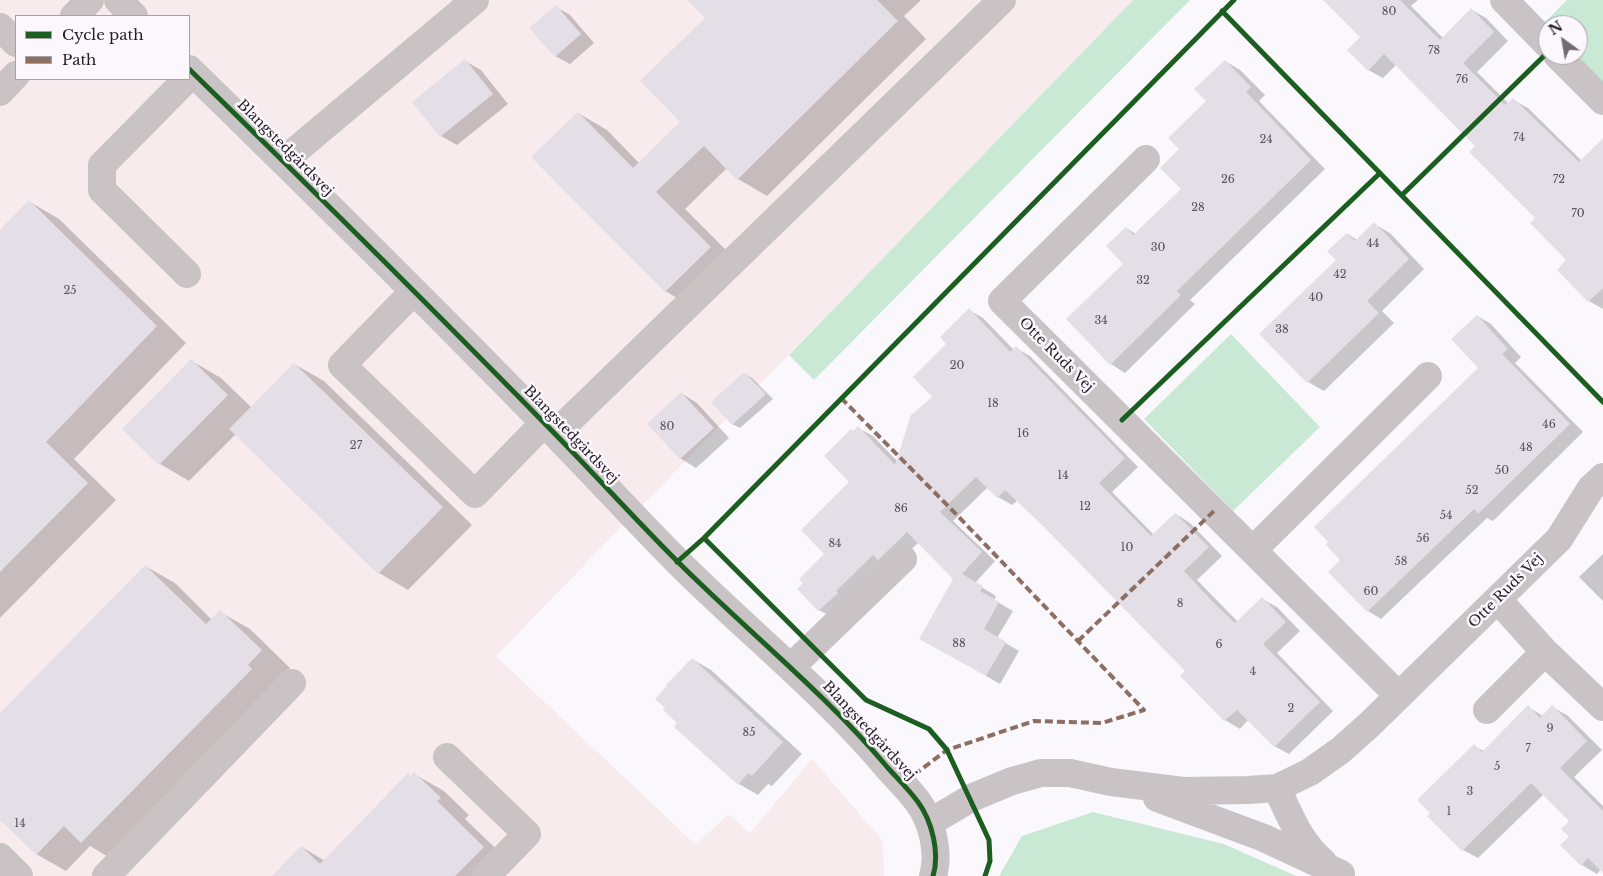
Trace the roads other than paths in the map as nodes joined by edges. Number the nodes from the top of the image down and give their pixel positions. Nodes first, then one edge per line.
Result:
1 (90, 0) edge
2 (118, 0) edge
3 (475, 0) edge
4 (1002, 0) edge
5 (1504, 0) edge
6 (75, 15) edge
7 (133, 15) edge
8 (0, 27) edge
9 (1538, 35) edge
10 (15, 42) edge
11 (1568, 65) edge
12 (190, 75) edge
13 (15, 76) edge
14 (183, 80) edge
15 (0, 92) edge
16 (1603, 101) edge
17 (1146, 160) dead end
18 (283, 161) junction
19 (187, 274) dead end
20 (413, 292) junction
21 (1428, 376) dead end
22 (550, 429) junction
23 (1603, 477) edge
24 (1253, 550) junction
25 (903, 559) dead end
26 (1498, 600) junction
27 (1545, 652) junction
28 (791, 667) junction
29 (292, 683) dead end
30 (1399, 696) junction
31 (1603, 707) edge
32 (1487, 710) dead end
33 (447, 757) dead end
34 (1111, 782) junction
35 (1277, 788) junction
36 (929, 823) junction
37 (0, 858) edge
38 (1343, 875) edge
39 (19, 876) edge
40 (106, 876) edge
41 (486, 876) edge
42 (933, 876) edge

1 - 6 street
2 - 7 street
3 - 18 street
4 - 22 street
5 - 9 street
8 - 10 street
11 - 16 street
12 - 18 street, Blangstedgårdsvej
13 - 15 street
14 - 19 street
17 - 24 street, Otte Ruds Vej
18 - 20 street, Blangstedgårdsvej
20 - 22 street, Blangstedgårdsvej
20 - 22 street
21 - 24 street
22 - 28 street, Blangstedgårdsvej
23 - 26 street, Otte Ruds Vej
24 - 30 street, Otte Ruds Vej
25 - 28 street
26 - 27 street
26 - 30 street, Otte Ruds Vej
27 - 31 street
27 - 32 street
28 - 36 street, Blangstedgårdsvej
29 - 40 street
30 - 35 street, Otte Ruds Vej
33 - 41 street
34 - 35 street
34 - 36 street
34 - 38 street
35 - 38 street
36 - 42 street, Blangstedgårdsvej
37 - 39 street

